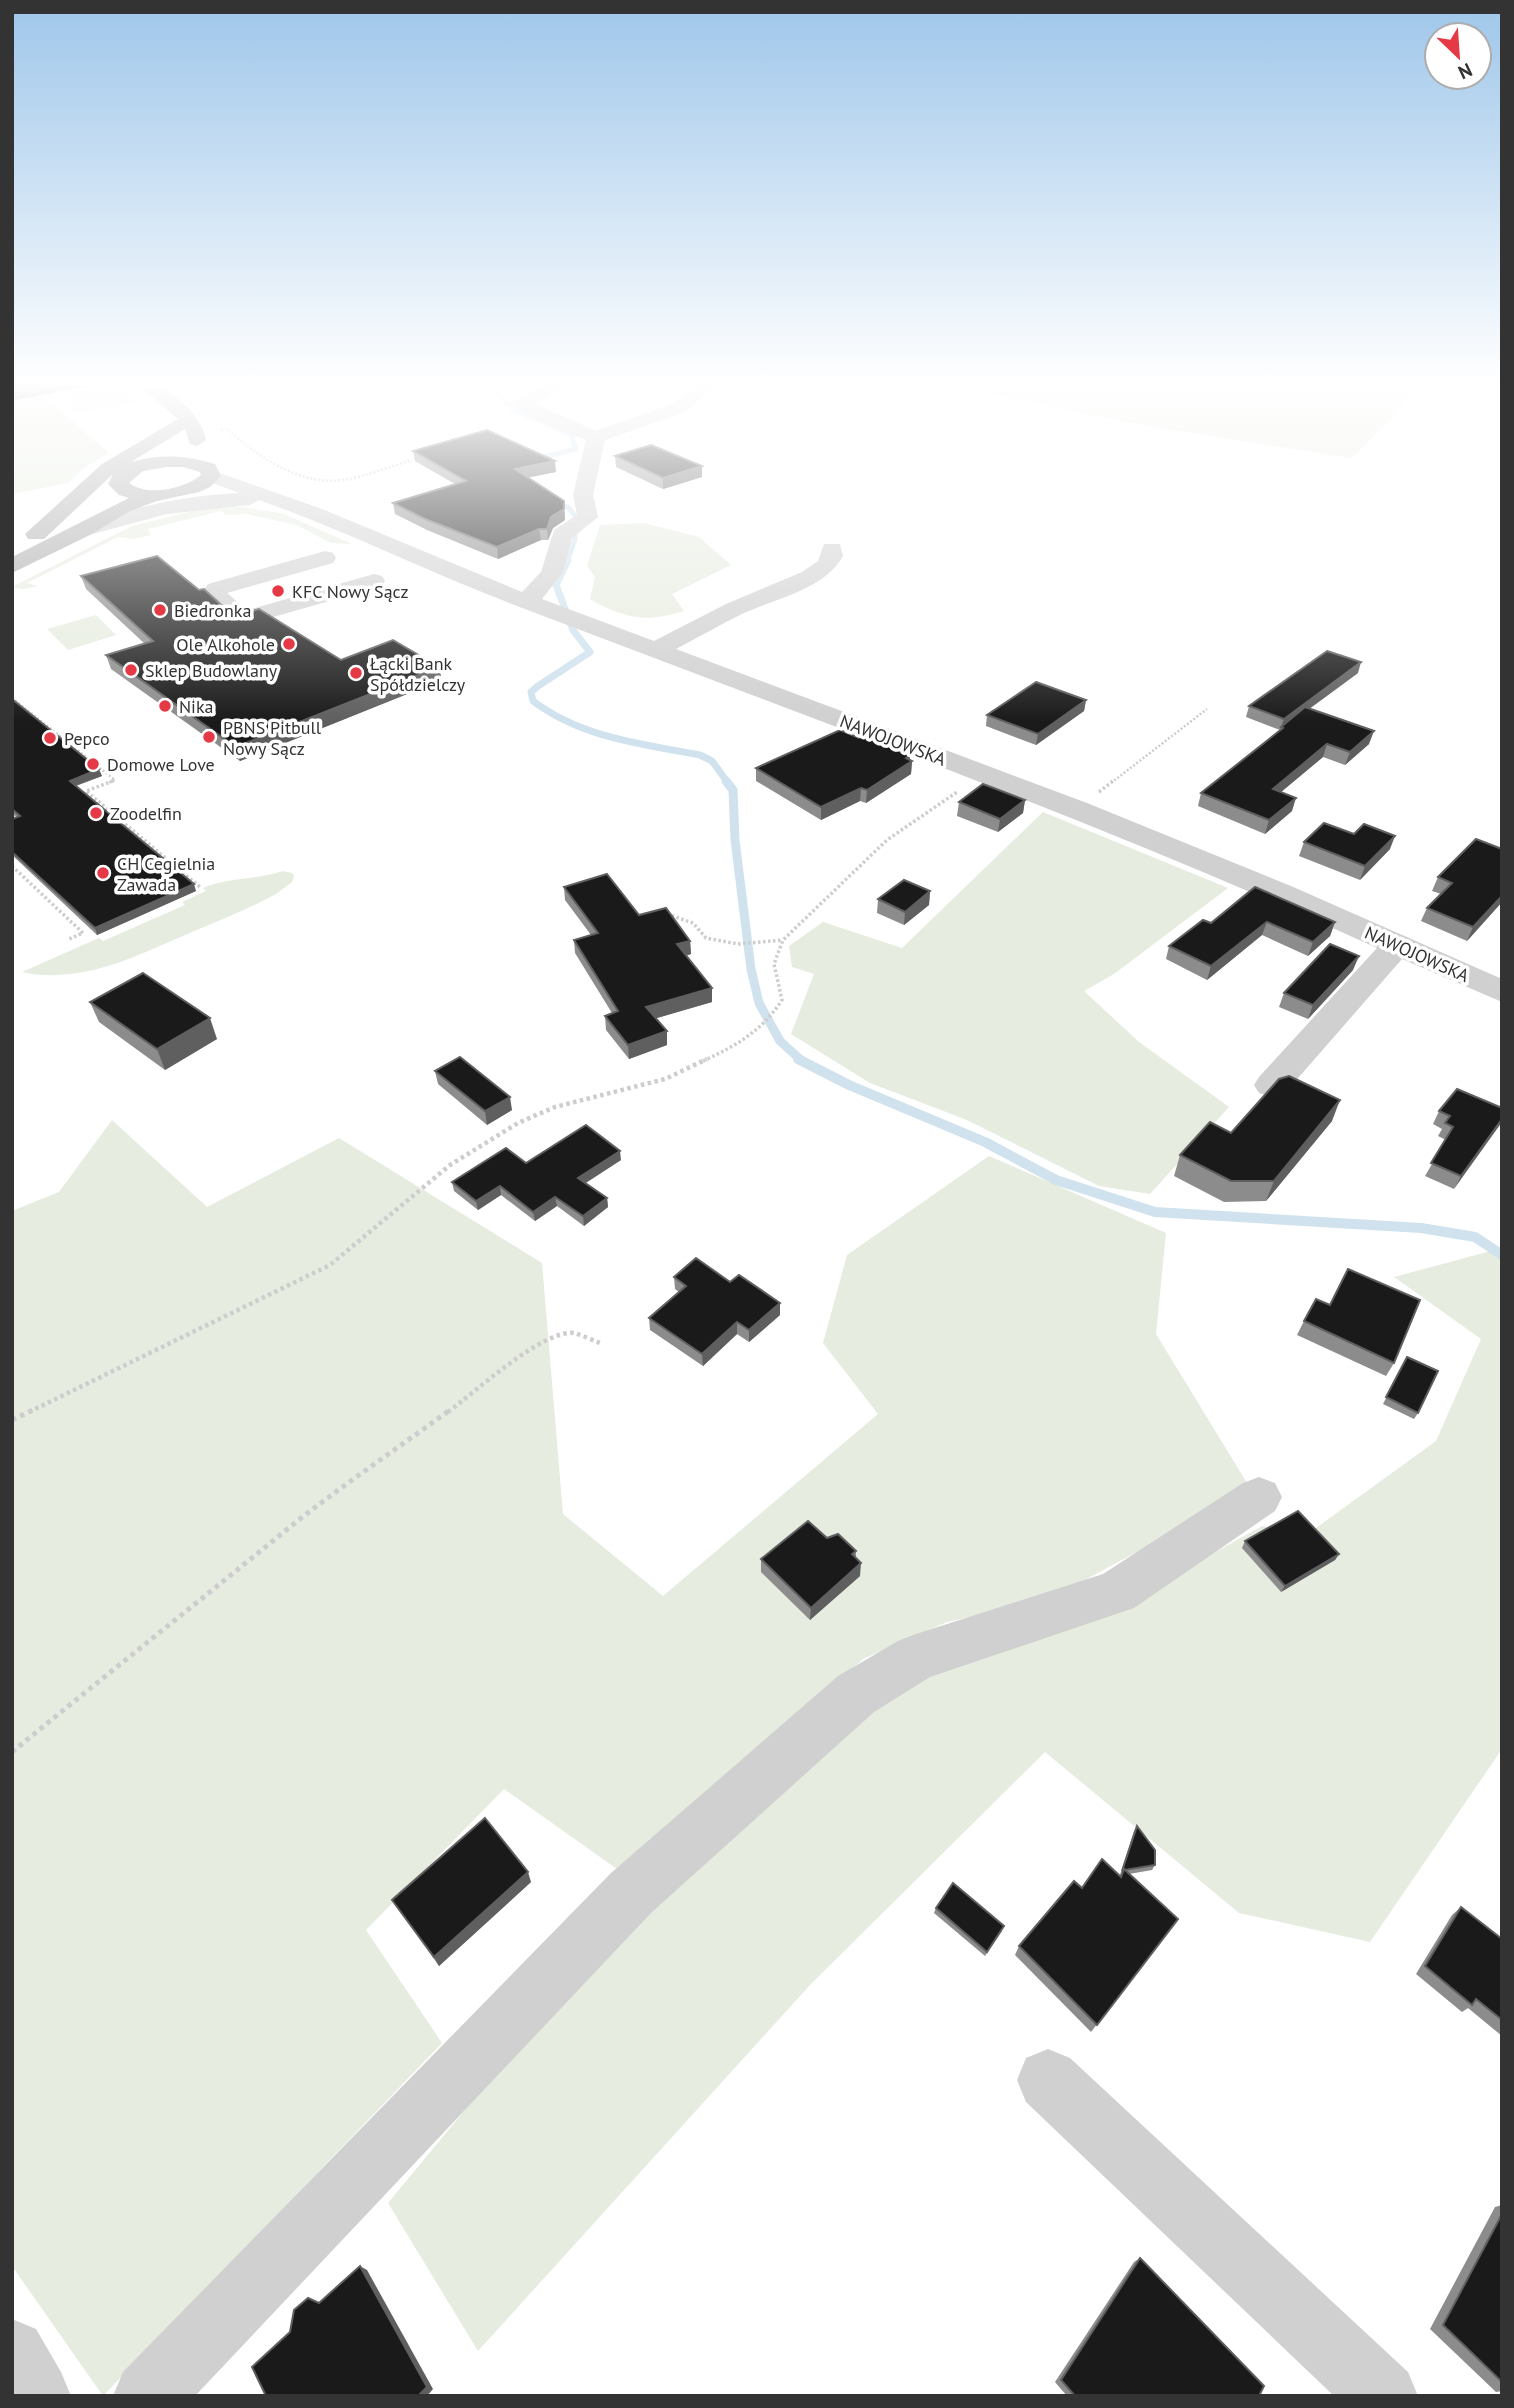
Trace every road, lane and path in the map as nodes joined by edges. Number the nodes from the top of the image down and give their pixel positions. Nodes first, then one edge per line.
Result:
1 (78, 497) edge
2 (108, 497) edge
3 (150, 497) edge
4 (262, 497) edge
5 (267, 497) edge
6 (584, 497) edge
7 (271, 499) junction
8 (85, 530) junction
9 (36, 534) junction
10 (12, 545) edge
11 (832, 549) dead end
12 (325, 558) dead end
13 (12, 566) edge
14 (519, 576) dead end
15 (374, 580) dead end
16 (534, 593) junction
17 (656, 650) junction
18 (12, 698) edge
19 (1207, 709) dead end
20 (984, 774) junction
21 (1077, 809) junction
22 (12, 866) edge
23 (201, 887) dead end
24 (660, 916) edge
25 (67, 940) dead end
26 (783, 940) junction
27 (1397, 945) junction
28 (1502, 992) edge
29 (1272, 1085) edge
30 (600, 1343) dead end
31 (12, 1420) edge
32 (1259, 1497) dead end
33 (12, 1752) edge
34 (1048, 2080) dead end
35 (12, 2353) edge
36 (37, 2396) edge
37 (147, 2396) edge
38 (1384, 2396) edge

1 - 9 main road
2 - 9 main road
3 - 8 main road
4 - 7 street, NAWOJOWSKA
5 - 7 street, NAWOJOWSKA
6 - 16 street
7 - 8 street
7 - 16 street, NAWOJOWSKA
8 - 13 main road
9 - 10 main road
11 - 17 street
12 - 15 street
14 - 16 street
16 - 17 street, NAWOJOWSKA
17 - 20 street, NAWOJOWSKA
18 - 23 path
19 - 21 path
20 - 21 street, NAWOJOWSKA
20 - 26 path
21 - 27 street, NAWOJOWSKA
22 - 25 path
24 - 26 path
26 - 31 path
27 - 28 street, NAWOJOWSKA
27 - 29 street
30 - 33 path
32 - 37 street
34 - 38 street
35 - 36 street

